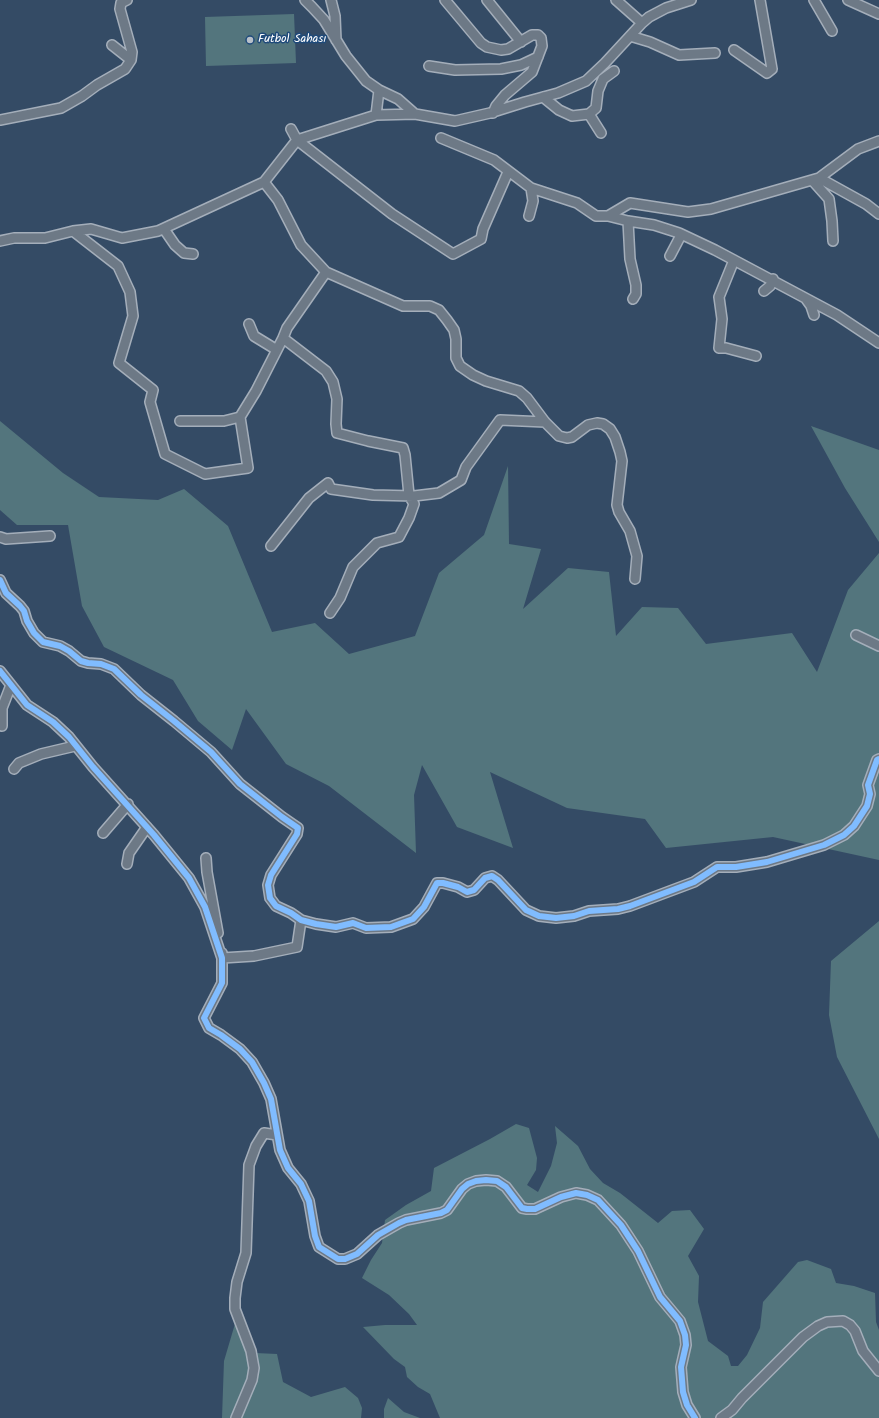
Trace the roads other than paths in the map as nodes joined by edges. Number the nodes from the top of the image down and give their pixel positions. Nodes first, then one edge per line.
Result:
1 (126, 0) edge
2 (305, 0) edge
3 (332, 0) edge
4 (445, 0) edge
5 (487, 0) edge
6 (616, 0) edge
7 (691, 0) edge
8 (760, 0) edge
9 (814, 0) edge
10 (848, 0) edge
11 (879, 14) edge
12 (642, 23) junction
13 (832, 31) dead end
14 (630, 36) junction
15 (336, 41) junction
16 (521, 42) junction
17 (112, 45) dead end
18 (734, 50) dead end
19 (715, 53) dead end
20 (538, 57) junction
21 (131, 60) junction
22 (429, 66) dead end
23 (614, 72) dead end
24 (378, 90) junction
25 (542, 97) junction
26 (493, 113) junction
27 (415, 114) junction
28 (589, 114) junction
29 (376, 115) junction
30 (0, 120) edge
31 (291, 129) dead end
32 (601, 133) dead end
33 (441, 138) dead end
34 (297, 140) junction
35 (879, 141) edge
36 (508, 172) junction
37 (815, 179) junction
38 (264, 182) junction
39 (531, 188) junction
40 (879, 214) edge
41 (529, 216) dead end
42 (608, 216) junction
43 (628, 221) junction
44 (164, 229) junction
45 (73, 231) junction
46 (679, 234) junction
47 (0, 241) edge
48 (833, 241) dead end
49 (193, 254) dead end
50 (670, 256) dead end
51 (734, 260) junction
52 (326, 272) junction
53 (772, 279) junction
54 (764, 291) dead end
55 (805, 297) junction
56 (633, 299) dead end
57 (814, 315) dead end
58 (248, 324) dead end
59 (283, 338) junction
60 (879, 343) edge
61 (277, 350) junction
62 (756, 356) dead end
63 (240, 418) junction
64 (180, 421) dead end
65 (545, 422) junction
66 (409, 496) junction
67 (50, 536) dead end
68 (0, 537) edge
69 (271, 546) dead end
70 (635, 579) dead end
71 (0, 580) edge
72 (330, 612) dead end
73 (856, 635) dead end
74 (879, 646) edge
75 (0, 671) edge
76 (11, 685) junction
77 (2, 726) dead end
78 (75, 746) junction
79 (879, 759) edge
80 (14, 769) dead end
81 (128, 804) junction
82 (147, 827) junction
83 (103, 833) dead end
84 (206, 858) dead end
85 (127, 864) dead end
86 (301, 920) junction
87 (222, 958) junction
88 (277, 1135) junction
89 (879, 1371) edge
90 (236, 1418) edge
91 (695, 1418) edge
92 (721, 1418) edge

1 - 21 street
2 - 15 street
3 - 15 street
4 - 16 street
5 - 16 street
6 - 12 street
7 - 12 street
8 - 18 street
9 - 13 street
10 - 11 street
12 - 14 street
14 - 19 street
14 - 25 street
15 - 24 street
16 - 20 street
17 - 21 street
20 - 22 street
20 - 26 street
21 - 30 street
23 - 28 street
24 - 27 street
24 - 29 street
25 - 26 street
25 - 28 street
26 - 27 street
27 - 29 street
28 - 32 street
29 - 34 street
31 - 34 street
33 - 36 street
34 - 36 street
34 - 38 street
35 - 37 street
36 - 39 street
37 - 40 street
37 - 42 street
37 - 48 street
38 - 44 street
38 - 52 street
39 - 41 street
39 - 42 street
42 - 43 street
43 - 46 street
43 - 56 street
44 - 45 street
44 - 49 street
45 - 47 street
45 - 63 street
46 - 50 street
46 - 51 street
51 - 53 street
51 - 62 street
52 - 59 street
52 - 65 street
53 - 54 street
53 - 55 street
55 - 57 street
55 - 60 street
58 - 61 street
59 - 61 street
59 - 66 street
61 - 63 street
63 - 64 street
65 - 66 street
65 - 70 street
66 - 69 street
66 - 72 street
67 - 68 street
71 - 86 street
73 - 74 street
75 - 76 street
76 - 77 street
76 - 78 street
78 - 80 street
78 - 81 street
79 - 86 street
81 - 82 street
81 - 83 street
82 - 85 street
82 - 87 street
84 - 87 street
86 - 87 street
87 - 88 street
88 - 90 street
88 - 91 street
89 - 92 street

